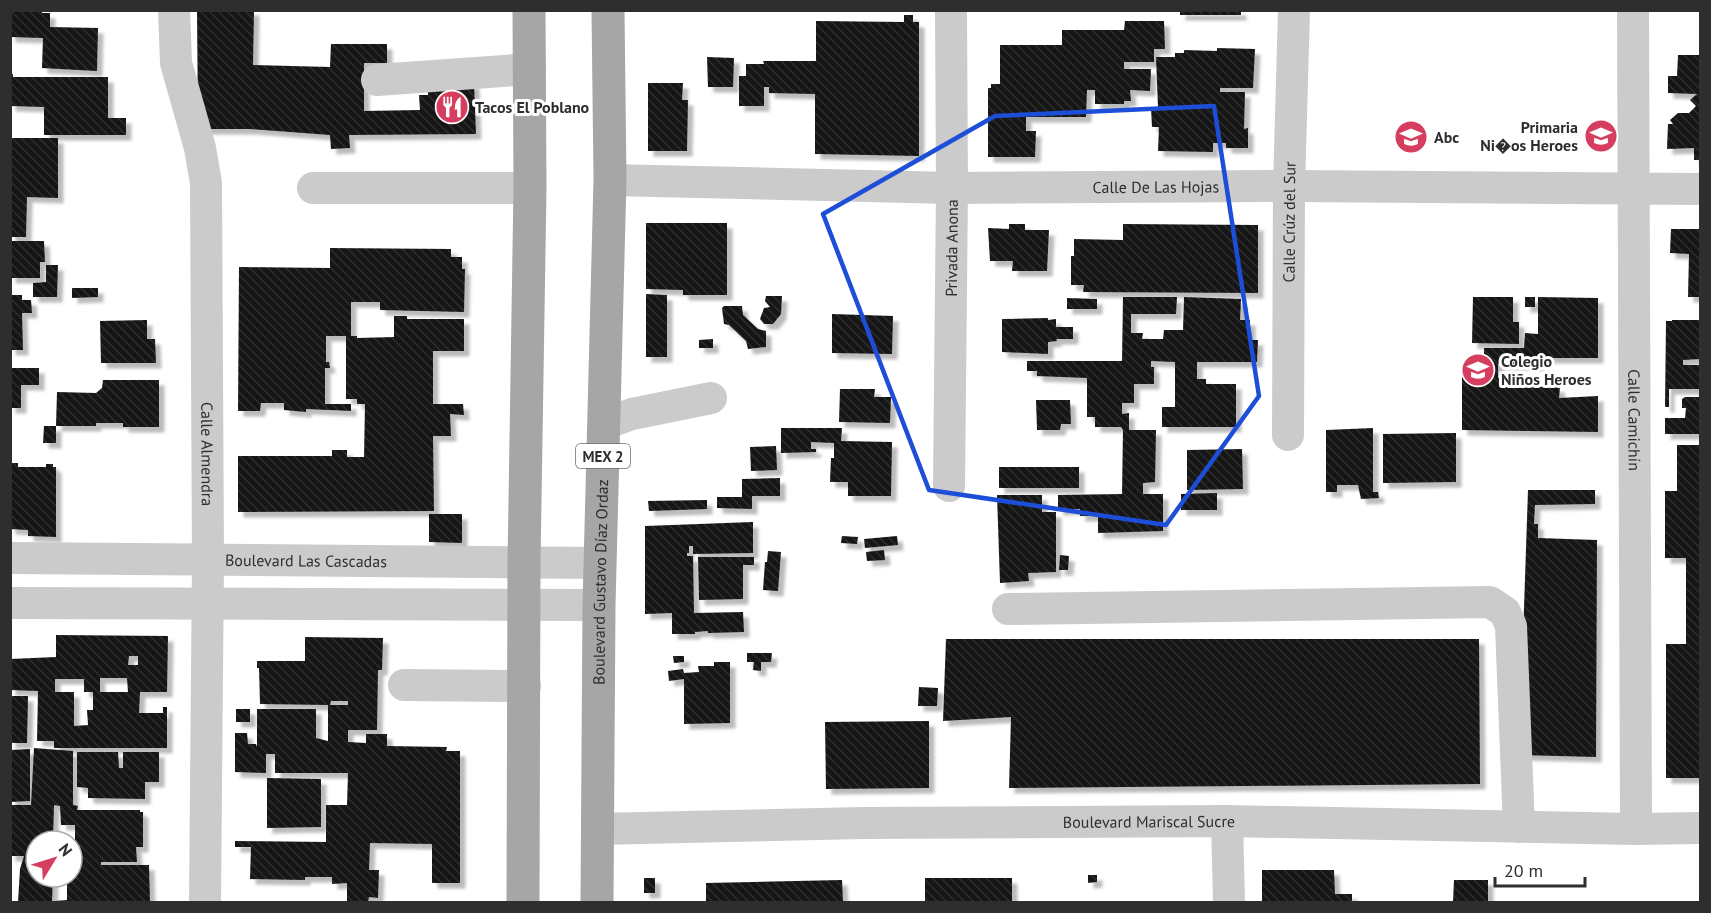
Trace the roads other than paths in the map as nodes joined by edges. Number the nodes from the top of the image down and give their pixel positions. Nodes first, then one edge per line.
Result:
1 (174, 10) edge
2 (529, 10) edge
3 (608, 10) edge
4 (951, 10) edge
5 (1294, 10) edge
6 (1633, 10) edge
7 (530, 69) junction
8 (377, 80) dead end
9 (610, 180) junction
10 (1289, 186) junction
11 (312, 188) dead end
12 (530, 188) junction
13 (952, 188) junction
14 (1632, 189) junction
15 (1701, 189) edge
16 (711, 398) dead end
17 (604, 424) junction
18 (1288, 435) dead end
19 (949, 486) dead end
20 (10, 558) edge
21 (208, 559) junction
22 (600, 563) junction
23 (524, 564) junction
24 (10, 603) edge
25 (208, 603) junction
26 (599, 605) junction
27 (525, 606) junction
28 (1008, 609) dead end
29 (404, 685) dead end
30 (525, 686) junction
31 (1227, 821) junction
32 (1519, 827) junction
33 (1701, 828) edge
34 (597, 829) junction
35 (1636, 829) junction
36 (205, 903) edge
37 (523, 903) edge
38 (597, 903) edge
39 (1228, 903) edge

1 - 21 street, Calle Almendra
2 - 7 main road
3 - 9 main road, Boulevard Gustavo Díaz Ordaz / MEX 2
4 - 13 street, Privada Anona
5 - 10 street, Calle Crúz del Sur
6 - 14 street, Calle Camichín
7 - 8 street
7 - 12 main road
9 - 13 street, Calle De Las Hojas
9 - 17 main road, Boulevard Gustavo Díaz Ordaz / MEX 2
10 - 13 street, Calle De Las Hojas
10 - 14 street, Calle De Las Hojas
10 - 18 street, Calle Crúz del Sur
11 - 12 street
12 - 23 main road
13 - 19 street, Privada Anona
14 - 15 street, Calle De Las Hojas
14 - 35 street, Calle Camichín
16 - 17 street
17 - 22 main road, Boulevard Gustavo Díaz Ordaz / MEX 2
20 - 21 street, Boulevard Las Cascadas
21 - 23 street, Boulevard Las Cascadas
21 - 25 street, Calle Almendra
22 - 23 street, Boulevard Las Cascadas
22 - 26 main road, Boulevard Gustavo Díaz Ordaz / MEX 2
23 - 27 main road
24 - 25 street
25 - 27 street
25 - 36 street, Calle Almendra
26 - 27 street
26 - 34 main road, Boulevard Gustavo Díaz Ordaz / MEX 2
27 - 30 main road
28 - 32 street
29 - 30 street
30 - 37 main road
31 - 32 street, Boulevard Mariscal Sucre
31 - 34 street, Boulevard Mariscal Sucre
31 - 39 street
32 - 35 street, Boulevard Mariscal Sucre
33 - 35 street, Boulevard Mariscal Sucre
34 - 38 main road, Boulevard Gustavo Díaz Ordaz / MEX 2

